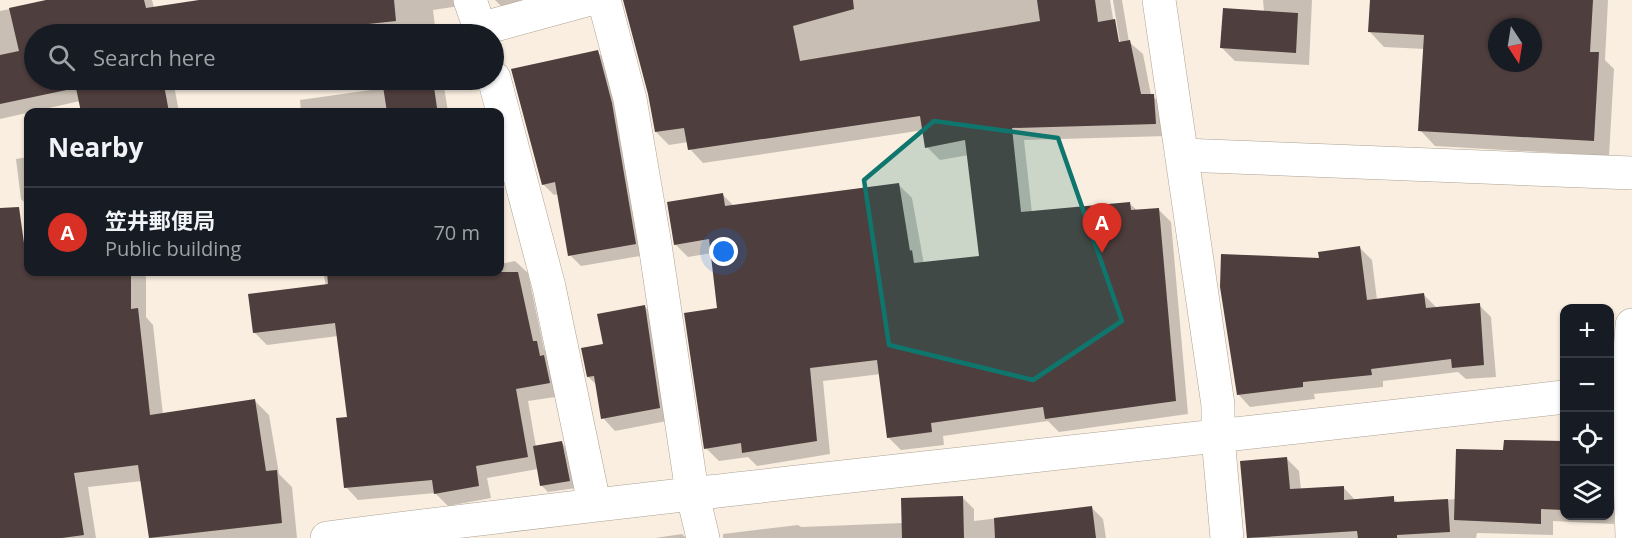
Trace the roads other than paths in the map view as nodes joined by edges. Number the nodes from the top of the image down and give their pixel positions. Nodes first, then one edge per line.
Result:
1 (586, 0) edge
2 (604, 0) edge
3 (1159, 0) edge
4 (477, 21) edge
5 (497, 90) edge
6 (502, 108) edge
7 (504, 116) edge
8 (1182, 156) junction
9 (1632, 173) edge
10 (1632, 325) edge
11 (1623, 390) edge
12 (1560, 397) edge
13 (1218, 437) junction
14 (692, 492) junction
15 (594, 503) junction
16 (396, 534) edge
17 (1632, 537) edge
18 (327, 538) edge
19 (703, 538) edge
20 (1227, 538) edge

1 - 4 street
2 - 14 street
3 - 8 street
5 - 6 street
7 - 15 street
8 - 9 street
8 - 13 street
10 - 11 street
11 - 17 street
12 - 13 street
13 - 14 street
13 - 20 street
14 - 15 street
14 - 19 street
15 - 16 street
16 - 18 street

